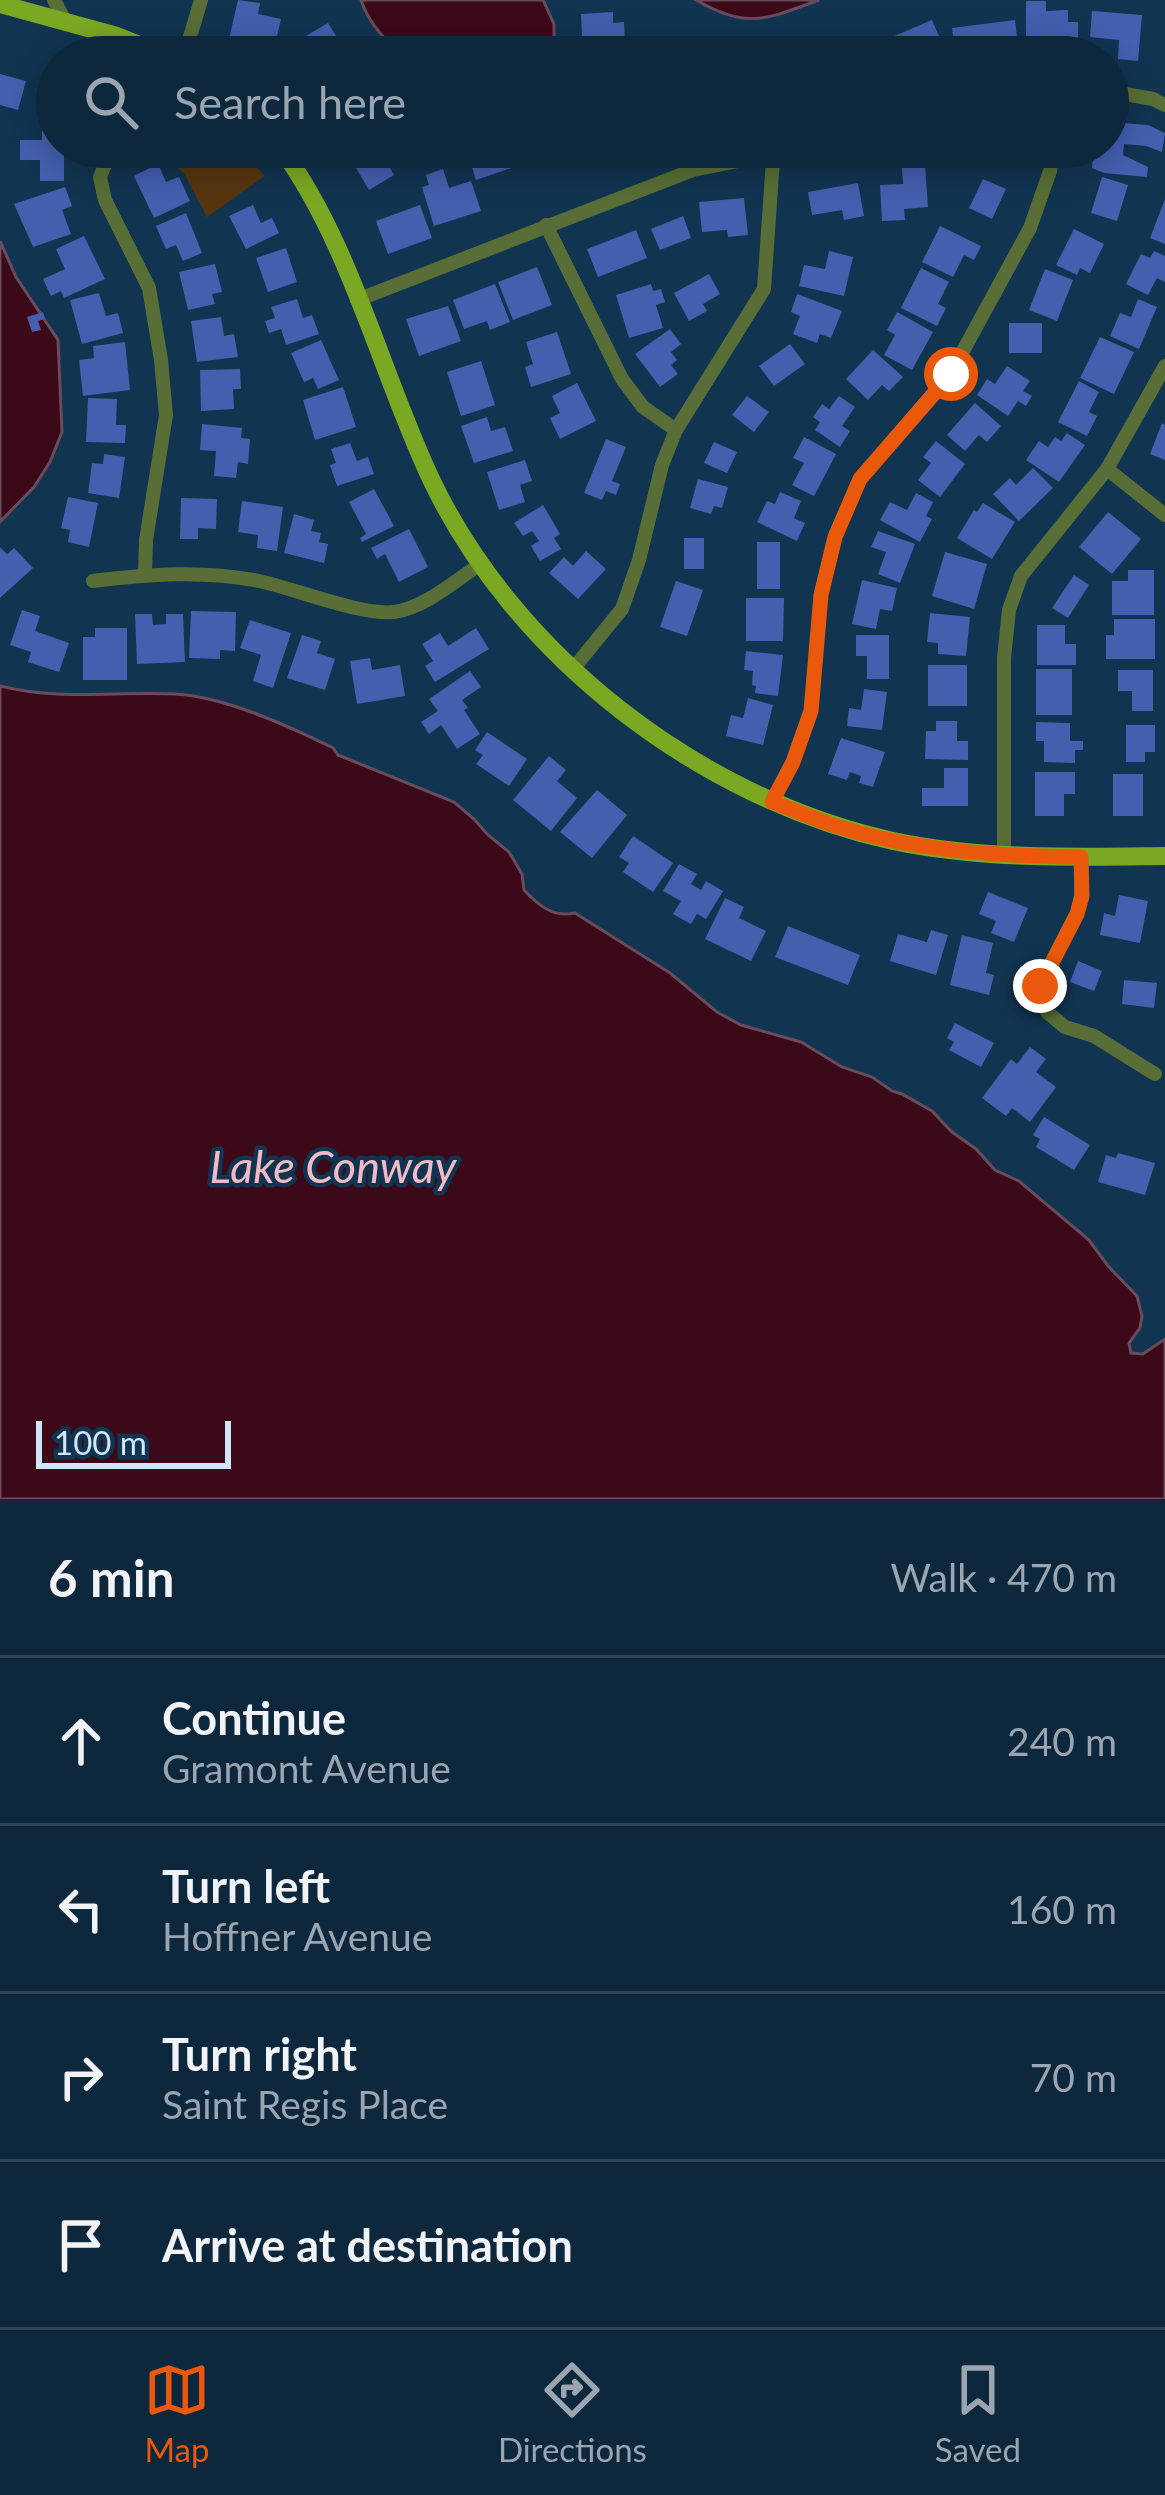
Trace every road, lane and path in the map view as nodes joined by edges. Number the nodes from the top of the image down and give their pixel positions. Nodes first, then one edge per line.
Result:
1 (54, 0) edge
2 (201, 0) edge
3 (0, 4) edge
4 (30, 5) edge
5 (65, 20) junction
6 (109, 36) edge
7 (190, 36) edge
8 (1129, 95) edge
9 (1165, 105) edge
10 (104, 168) edge
11 (295, 168) edge
12 (703, 168) edge
13 (772, 168) edge
14 (1050, 168) edge
15 (546, 225) junction
16 (357, 300) junction
17 (1165, 366) edge
18 (676, 430) junction
19 (1107, 469) junction
20 (1165, 515) edge
21 (482, 563) junction
22 (145, 574) junction
23 (93, 581) dead end
24 (573, 670) junction
25 (772, 802) junction
26 (1004, 856) junction
27 (1165, 856) edge
28 (1081, 857) junction
29 (1155, 1074) dead end

1 - 5 street
2 - 7 street
3 - 4 main road
4 - 5 main road
5 - 6 main road
8 - 9 street
10 - 22 street
11 - 16 main road
12 - 15 street
13 - 18 street
14 - 25 street
15 - 16 street
15 - 18 street
16 - 21 main road
17 - 19 street
18 - 24 street
19 - 20 street
19 - 26 street
21 - 22 street
21 - 24 main road
22 - 23 street
24 - 25 main road
25 - 26 main road
26 - 28 main road
27 - 28 main road
28 - 29 street

